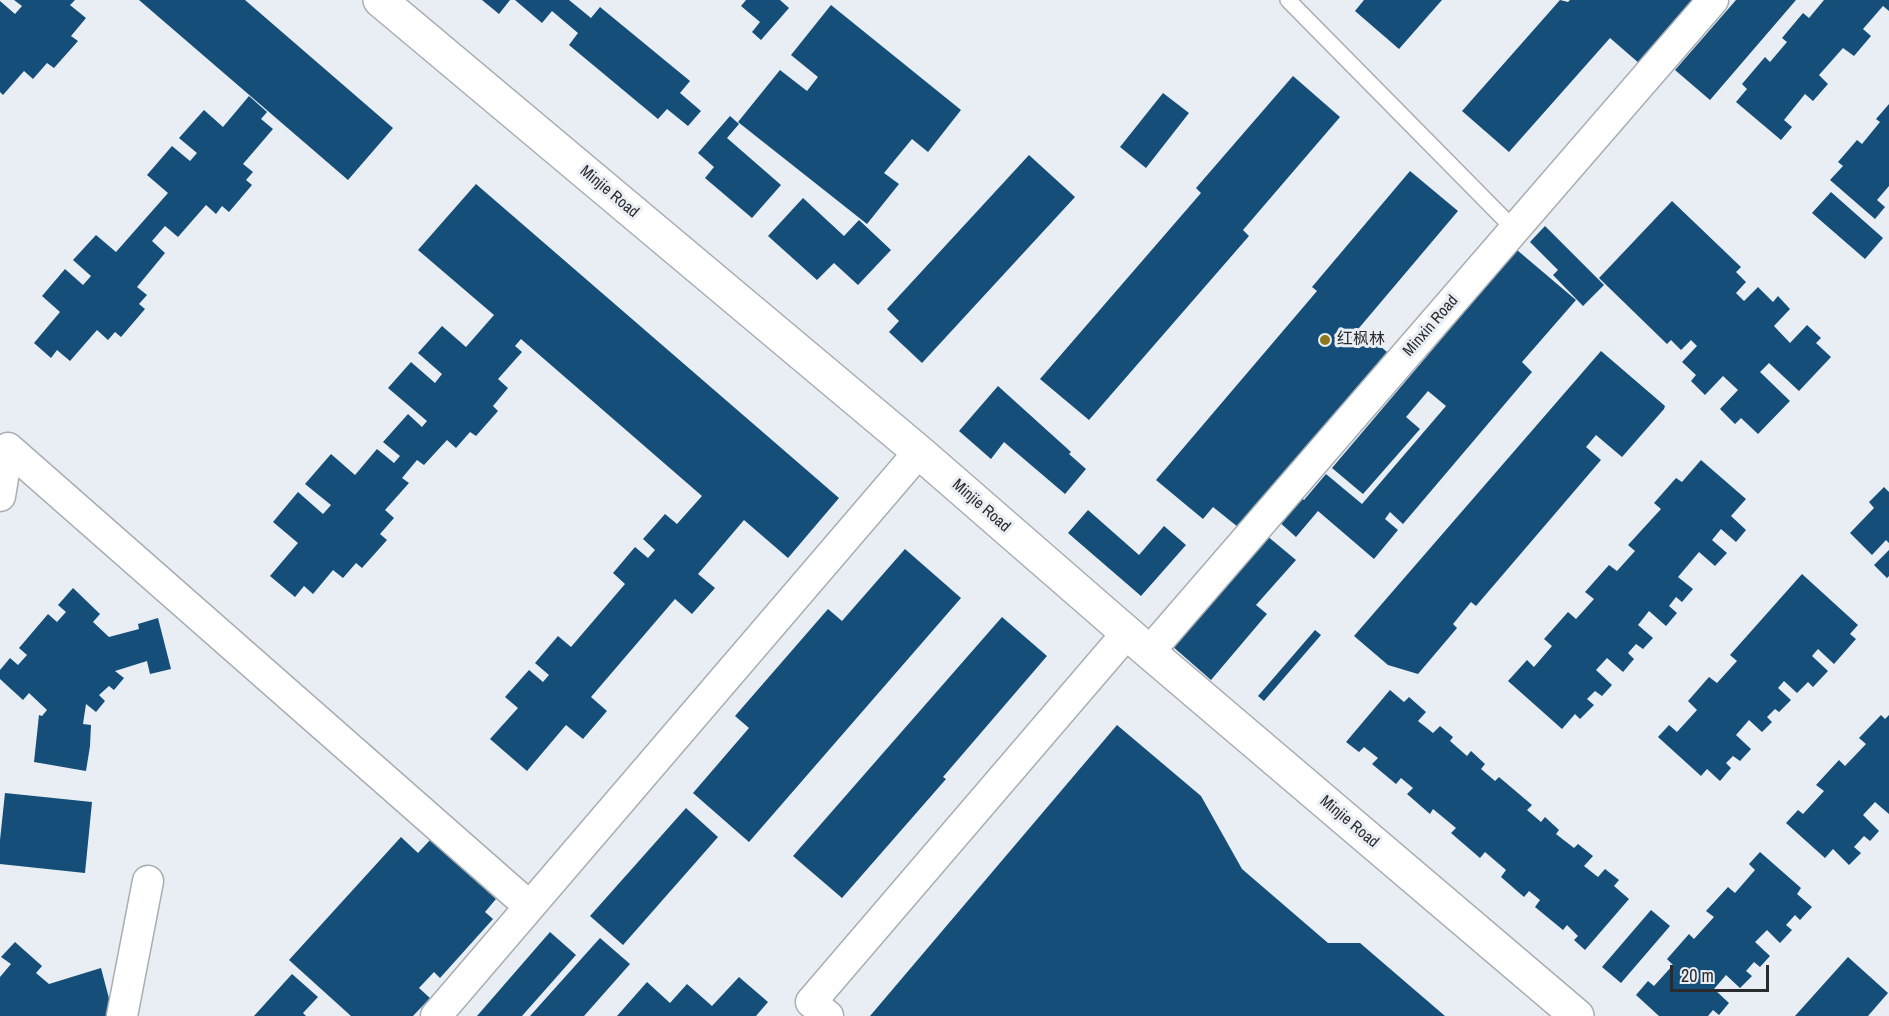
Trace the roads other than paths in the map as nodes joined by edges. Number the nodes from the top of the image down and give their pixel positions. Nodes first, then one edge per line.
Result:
1 (380, 0) edge
2 (1288, 0) edge
3 (1713, 0) edge
4 (1515, 230) junction
5 (919, 452) junction
6 (0, 496) edge
7 (1138, 642) junction
8 (148, 881) dead end
9 (529, 906) junction
10 (812, 1011) edge
11 (122, 1016) edge
12 (436, 1016) edge
13 (1577, 1016) edge

1 - 5 street, Minjie Road
2 - 4 lane
3 - 4 street, Minxin Road
4 - 7 street, Minxin Road
5 - 7 street, Minjie Road
5 - 9 street
6 - 9 street
7 - 10 street, Minxin Road
7 - 13 street, Minjie Road
8 - 11 street
9 - 12 street

